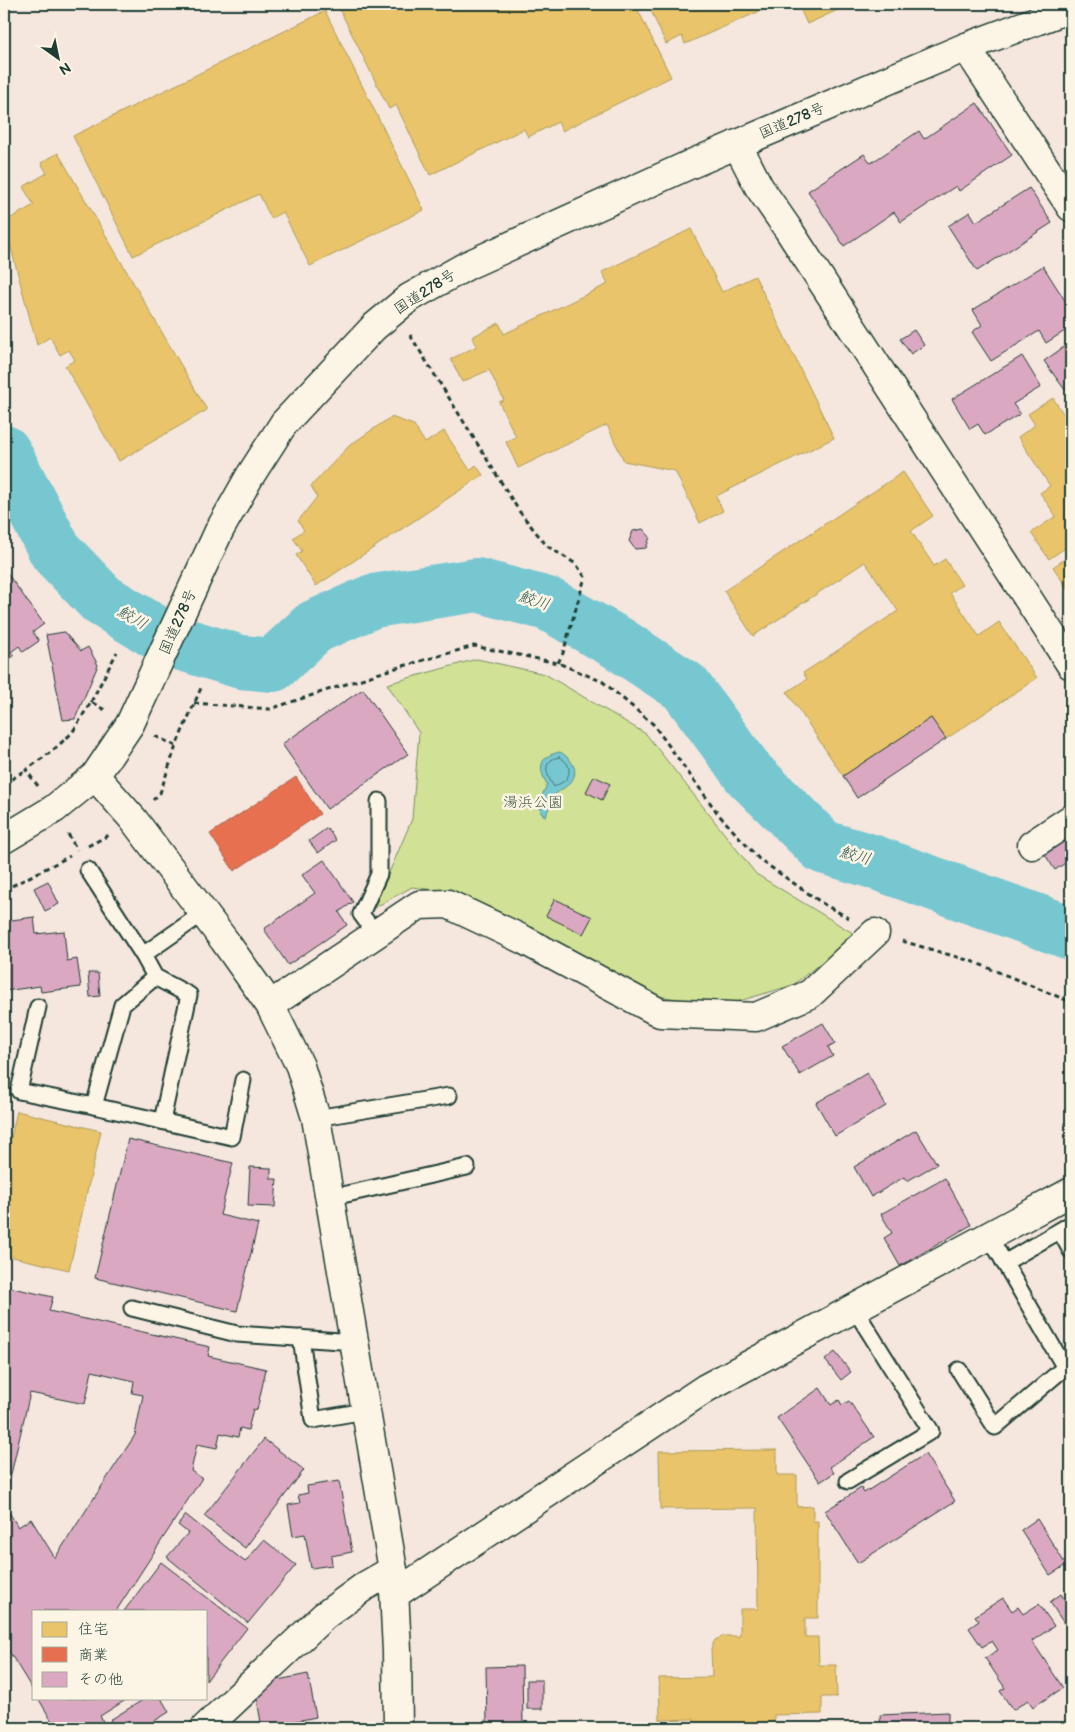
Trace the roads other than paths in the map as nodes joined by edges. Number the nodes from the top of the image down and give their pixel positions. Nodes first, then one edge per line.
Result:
1 (1071, 8) edge
2 (966, 47) junction
3 (737, 144) junction
4 (1071, 207) edge
5 (1071, 665) edge
6 (95, 776) junction
7 (379, 801) dead end
8 (1071, 819) edge
9 (4, 839) edge
10 (1032, 846) dead end
11 (88, 870) dead end
12 (203, 913) junction
13 (374, 933) junction
14 (875, 933) road end
15 (143, 955) junction
16 (155, 977) junction
17 (270, 1005) junction
18 (38, 1007) dead end
19 (243, 1080) dead end
20 (449, 1096) dead end
21 (94, 1106) junction
22 (316, 1118) junction
23 (162, 1121) junction
24 (467, 1167) dead end
25 (1071, 1192) edge
26 (329, 1198) junction
27 (1065, 1227) edge
28 (988, 1236) junction
29 (1071, 1251) edge
30 (1004, 1263) junction
31 (132, 1308) dead end
32 (854, 1308) junction
33 (301, 1338) junction
34 (355, 1342) junction
35 (1068, 1365) edge
36 (959, 1370) dead end
37 (365, 1411) junction
38 (848, 1481) dead end
39 (394, 1582) junction
40 (205, 1728) edge
41 (398, 1728) edge

1 - 2 main road, 国道278号
2 - 3 main road, 国道278号
2 - 4 main road
3 - 5 main road
3 - 6 main road, 国道278号
6 - 9 main road, 国道278号
6 - 12 main road
7 - 13 lane
8 - 10 main road
11 - 15 lane
12 - 15 lane
12 - 17 main road
13 - 14 main road
13 - 17 main road
15 - 16 lane
16 - 21 lane
16 - 23 lane
17 - 22 main road
18 - 21 lane
19 - 23 lane
20 - 22 lane
21 - 23 lane
22 - 26 main road
24 - 26 lane
25 - 28 main road
26 - 34 main road
27 - 29 lane
27 - 30 lane
28 - 30 lane
28 - 32 main road
30 - 35 lane
31 - 33 lane
32 - 38 lane
32 - 39 main road
33 - 34 lane
33 - 37 lane
34 - 37 main road
35 - 36 lane
37 - 39 main road
39 - 40 main road
39 - 41 main road

